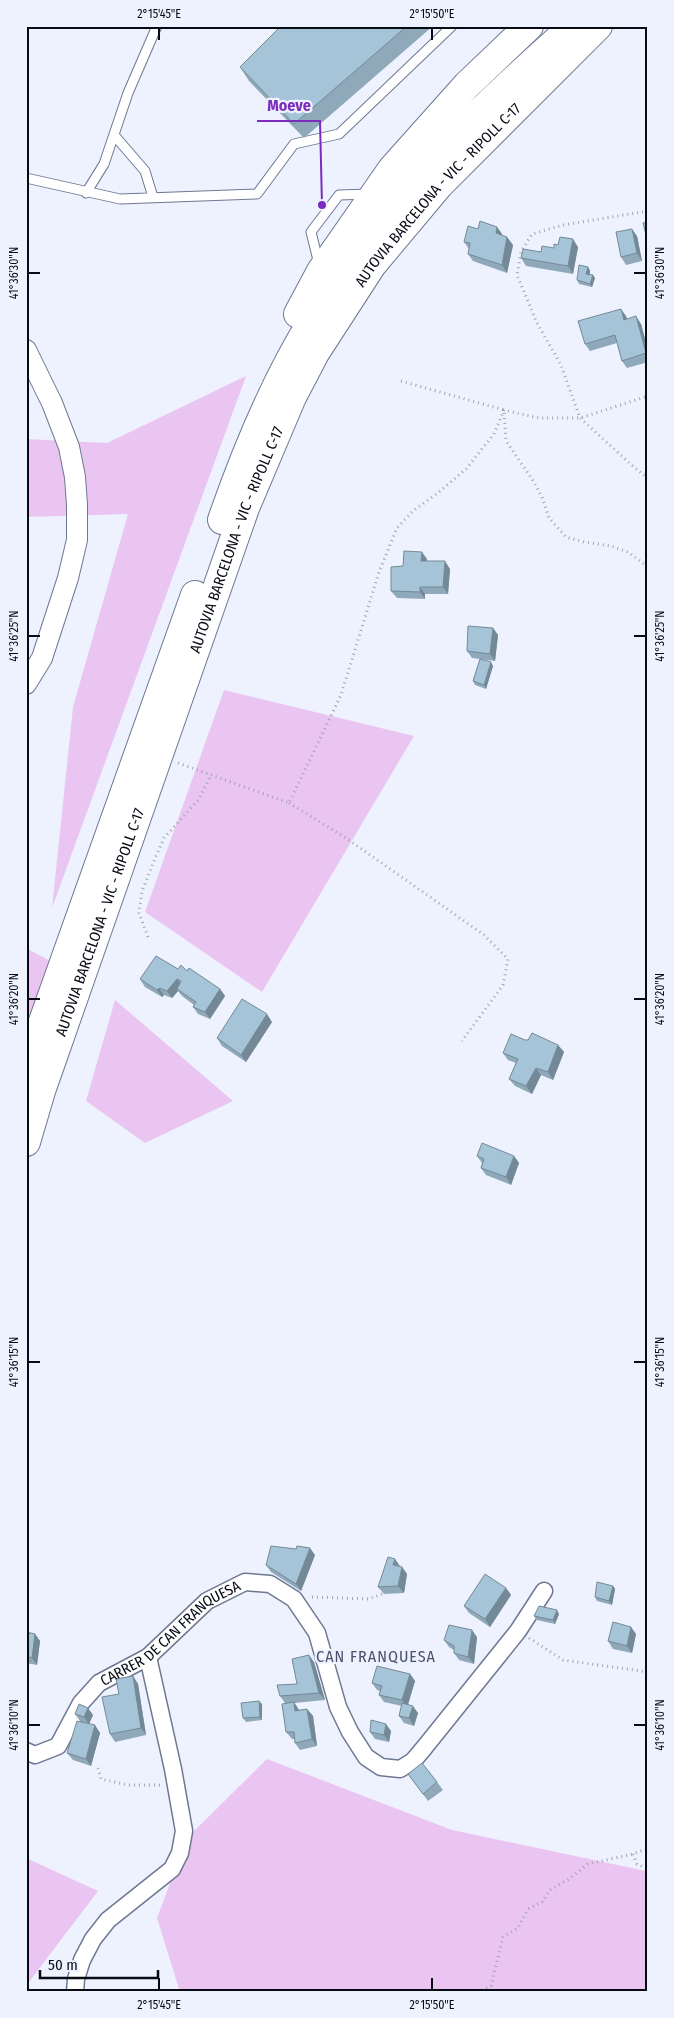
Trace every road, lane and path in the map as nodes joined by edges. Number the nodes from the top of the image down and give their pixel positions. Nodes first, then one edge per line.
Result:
1 (158, 26) edge
2 (452, 26) edge
3 (529, 26) edge
4 (573, 26) edge
5 (598, 26) edge
6 (114, 135) junction
7 (26, 178) edge
8 (86, 192) junction
9 (153, 198) junction
10 (648, 211) edge
11 (26, 350) edge
12 (401, 381) dead end
13 (648, 396) edge
14 (504, 410) junction
15 (580, 418) junction
16 (242, 463) junction
17 (648, 478) edge
18 (648, 567) edge
19 (26, 684) edge
20 (159, 756) junction
21 (211, 775) junction
22 (289, 802) junction
23 (148, 937) dead end
24 (462, 1041) dead end
25 (26, 1069) edge
26 (26, 1142) edge
27 (544, 1591) dead end
28 (382, 1594) edge
29 (294, 1599) junction
30 (518, 1631) junction
31 (148, 1656) junction
32 (648, 1672) edge
33 (26, 1752) edge
34 (98, 1768) dead end
35 (175, 1781) junction
36 (648, 1848) edge
37 (633, 1854) junction
38 (648, 1869) edge
39 (75, 1992) edge
40 (477, 1992) edge

1 - 6 lane
2 - 9 lane
3 - 16 highway
4 - 16 highway, AUTOVIA BARCELONA - VIC - RIPOLL C-17
5 - 20 highway, AUTOVIA BARCELONA - VIC - RIPOLL C-17
6 - 8 lane
6 - 9 lane
7 - 8 lane
8 - 9 lane
10 - 15 path
11 - 19 street
12 - 14 path
13 - 15 path
14 - 15 path
14 - 18 path
14 - 22 path
15 - 17 path
16 - 25 highway, AUTOVIA BARCELONA - VIC - RIPOLL C-17
20 - 21 path
20 - 26 highway, AUTOVIA BARCELONA - VIC - RIPOLL C-17
21 - 22 path
21 - 23 path
22 - 24 path
27 - 30 street, CARRER DE CAN FRANQUESA
28 - 29 path
29 - 30 street, CARRER DE CAN FRANQUESA
29 - 31 street, CARRER DE CAN FRANQUESA
30 - 32 path
31 - 33 street, CARRER DE CAN FRANQUESA
31 - 35 street
34 - 35 path
35 - 39 street
36 - 37 path
37 - 38 path
37 - 40 path

